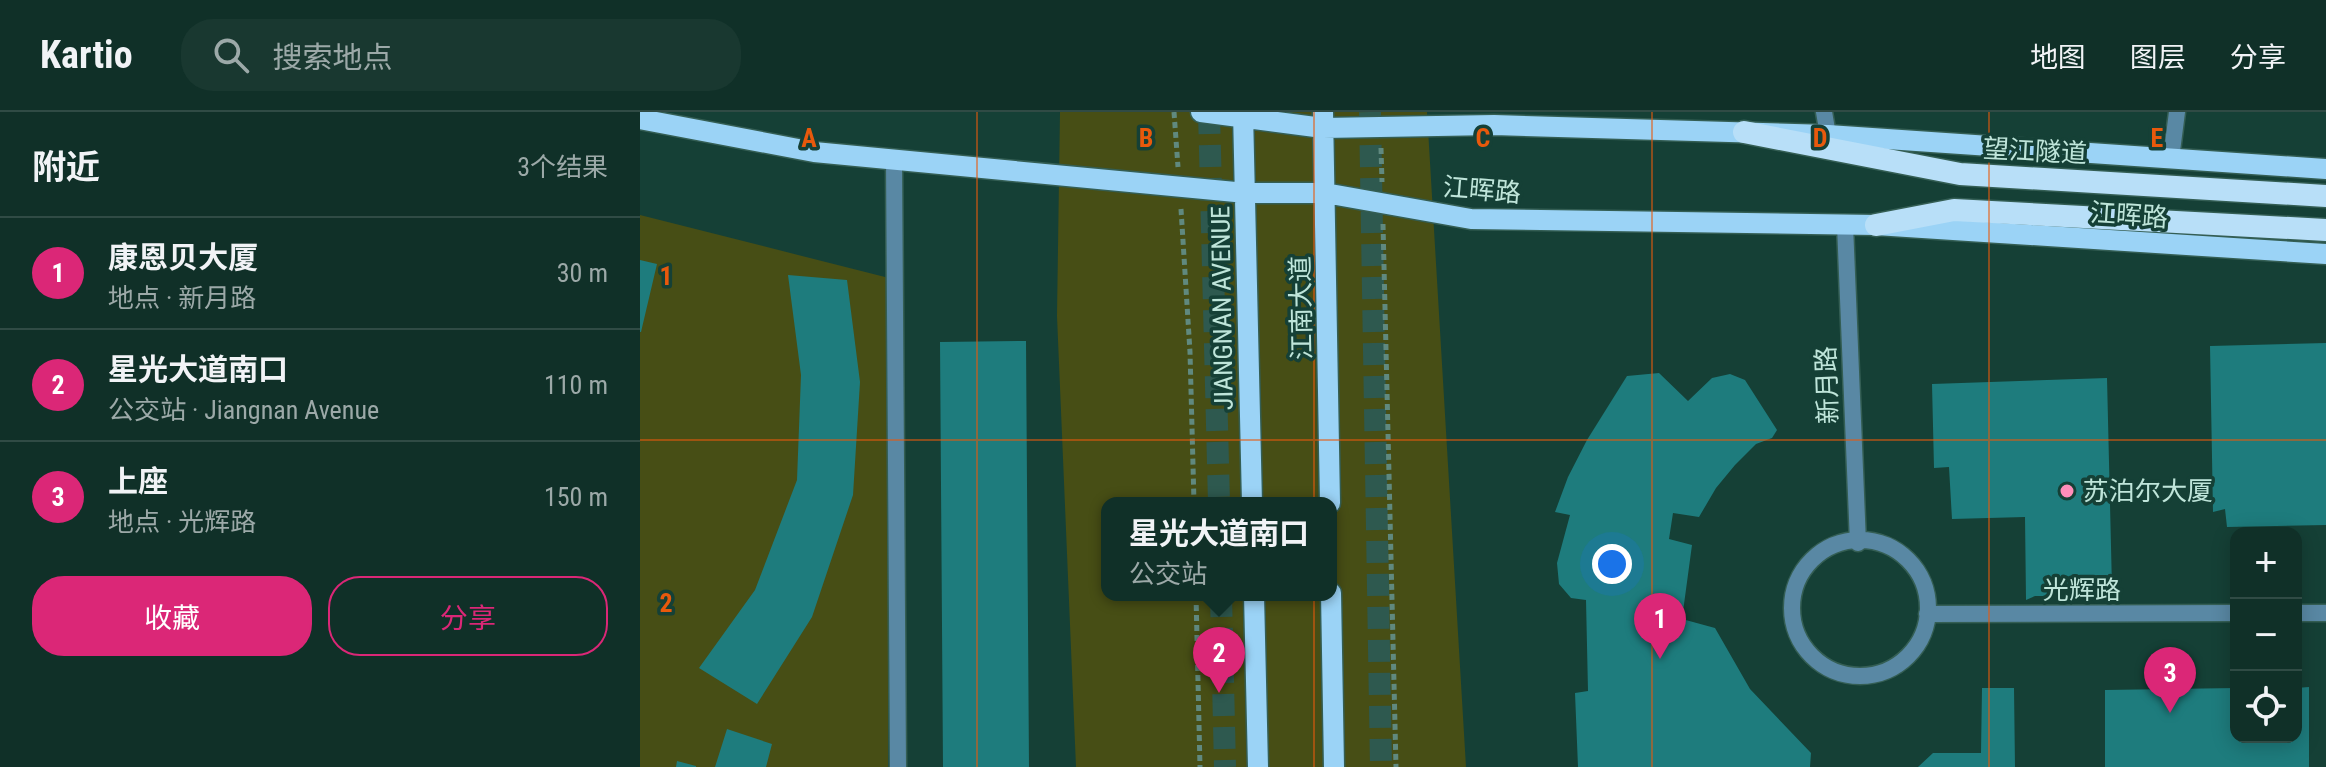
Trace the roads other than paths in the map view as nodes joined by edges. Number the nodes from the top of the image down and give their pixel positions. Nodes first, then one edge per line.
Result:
1 (1201, 112) edge
2 (1824, 112) edge
3 (2177, 112) edge
4 (1243, 114) edge
5 (640, 119) edge
6 (1323, 120) edge
7 (1744, 132) junction
8 (1828, 135) junction
9 (894, 159) junction
10 (2171, 159) junction
11 (2326, 169) edge
12 (1246, 193) junction
13 (1325, 193) junction
14 (2326, 196) edge
15 (1845, 225) junction
16 (1876, 225) junction
17 (2326, 230) edge
18 (2326, 254) edge
19 (1252, 497) edge
20 (1330, 497) edge
21 (1858, 543) junction
22 (1254, 601) edge
23 (1331, 601) edge
24 (2230, 613) edge
25 (2302, 613) edge
26 (2326, 613) edge
27 (1927, 614) junction
28 (898, 767) edge
29 (1258, 767) edge
30 (1334, 767) edge

1 - 4 main road
2 - 8 street
3 - 10 street
4 - 6 main road
4 - 12 main road, JIANGNAN AVENUE
5 - 9 main road, 江晖路
6 - 7 main road
6 - 13 main road, 江南大道
7 - 8 main road
7 - 14 highway, 望江隧道
8 - 10 main road
9 - 12 main road, 江晖路
9 - 28 street
10 - 11 main road
12 - 13 main road, 江晖路
12 - 19 main road, JIANGNAN AVENUE
13 - 15 main road, 江晖路
13 - 20 main road, 江南大道
15 - 16 main road, 江晖路
15 - 21 street, 新月路
16 - 17 highway
16 - 18 main road, 江晖路
21 - 27 street
21 - 27 street
22 - 29 main road
23 - 30 main road
24 - 27 street, 光辉路
25 - 26 street

